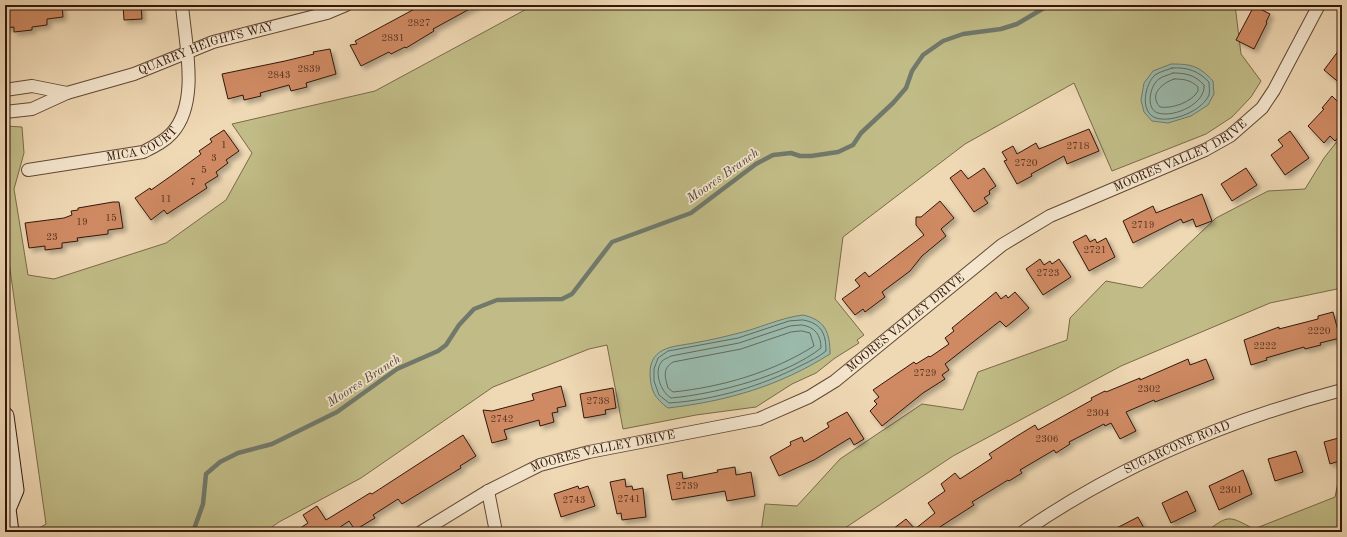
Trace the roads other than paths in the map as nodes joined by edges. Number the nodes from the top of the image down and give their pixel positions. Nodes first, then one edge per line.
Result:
1 (182, 5) edge
2 (346, 5) edge
3 (1319, 5) edge
4 (186, 53) junction
5 (5, 90) edge
6 (67, 94) junction
7 (5, 112) edge
8 (28, 170) dead end
9 (1342, 390) edge
10 (5, 416) edge
11 (8, 460) edge
12 (10, 490) edge
13 (488, 490) junction
14 (6, 508) edge
15 (10, 532) edge
16 (421, 532) edge
17 (496, 532) edge
18 (1023, 532) edge

1 - 4 street, MICA COURT
2 - 4 street, QUARRY HEIGHTS WAY
3 - 13 street, MOORES VALLEY DRIVE
4 - 6 street, QUARRY HEIGHTS WAY
4 - 8 street, MICA COURT
5 - 6 street, QUARRY HEIGHTS WAY
6 - 7 street, QUARRY HEIGHTS WAY
9 - 18 street, SUGARCONE ROAD
10 - 11 main road
11 - 12 main road
12 - 14 main road
13 - 16 street, MOORES VALLEY DRIVE
13 - 17 street
14 - 15 main road

